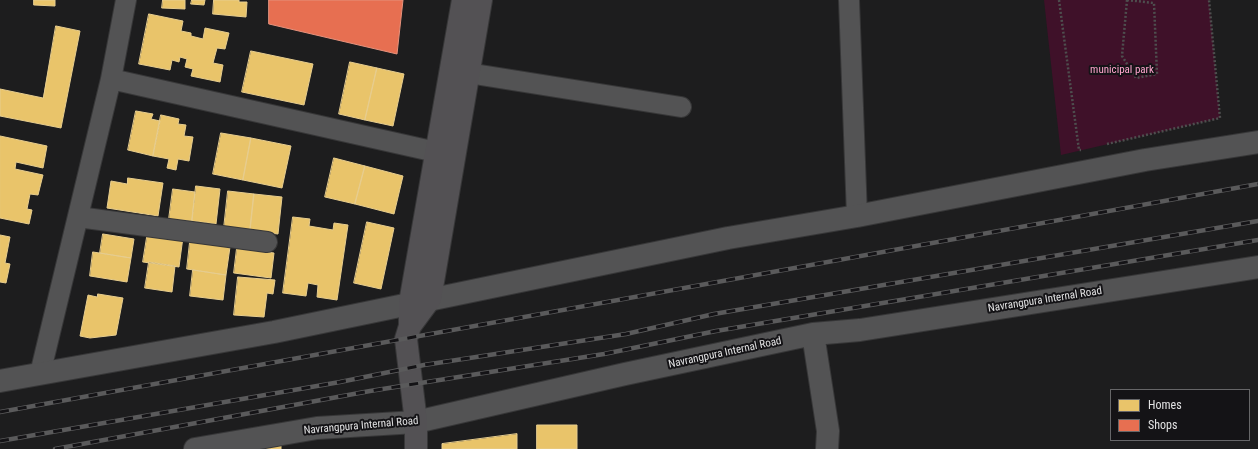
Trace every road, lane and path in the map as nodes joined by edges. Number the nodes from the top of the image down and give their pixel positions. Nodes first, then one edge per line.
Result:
1 (126, 0) edge
2 (463, 0) edge
3 (481, 0) edge
4 (849, 0) edge
5 (1059, 0) edge
6 (1127, 0) edge
7 (1209, 0) edge
8 (468, 73) junction
9 (111, 79) junction
10 (681, 107) dead end
11 (1258, 142) edge
12 (1102, 145) dead end
13 (1087, 149) dead end
14 (436, 152) junction
15 (857, 216) junction
16 (78, 217) junction
17 (267, 242) dead end
18 (1258, 267) edge
19 (420, 301) junction
20 (813, 334) junction
21 (40, 374) junction
22 (0, 381) edge
23 (416, 422) junction
24 (195, 449) edge
25 (416, 449) edge
26 (827, 449) edge

1 - 9 street
2 - 14 main road
3 - 8 main road
4 - 15 street
5 - 13 path
6 - 6 path
7 - 12 path
8 - 10 street
8 - 19 main road
9 - 14 street
9 - 16 street
11 - 15 street
14 - 19 main road
15 - 19 street
16 - 17 street
16 - 21 street
18 - 20 street, Navrangpura Internal Road
19 - 21 street
19 - 23 main road
20 - 23 street, Navrangpura Internal Road
20 - 26 street
21 - 22 street
23 - 24 street, Navrangpura Internal Road
23 - 25 main road

